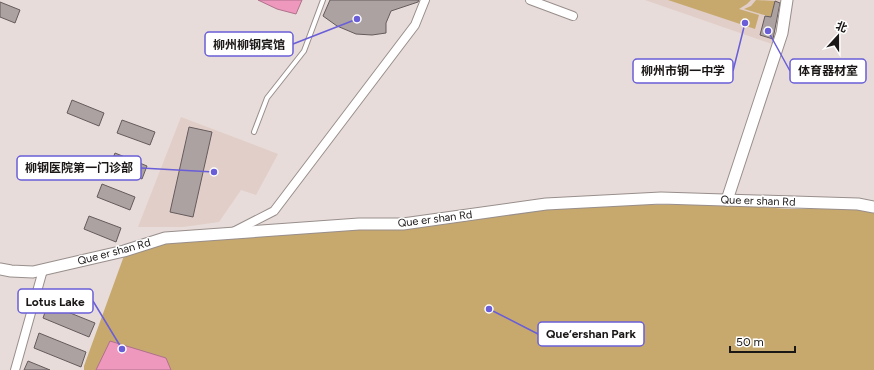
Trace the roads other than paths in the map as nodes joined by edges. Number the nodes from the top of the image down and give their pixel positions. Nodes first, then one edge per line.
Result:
1 (323, 0) edge
2 (425, 0) edge
3 (530, 0) edge
4 (787, 0) edge
5 (573, 16) dead end
6 (254, 132) dead end
7 (727, 200) junction
8 (874, 207) edge
9 (231, 233) junction
10 (0, 269) edge
11 (43, 270) junction
12 (15, 370) edge

1 - 6 lane
2 - 9 street
3 - 5 street
4 - 7 street
7 - 8 street, Que er shan Rd
7 - 9 street, Que er shan Rd
9 - 11 street, Que er shan Rd
10 - 11 street, Que er shan Rd
11 - 12 street

